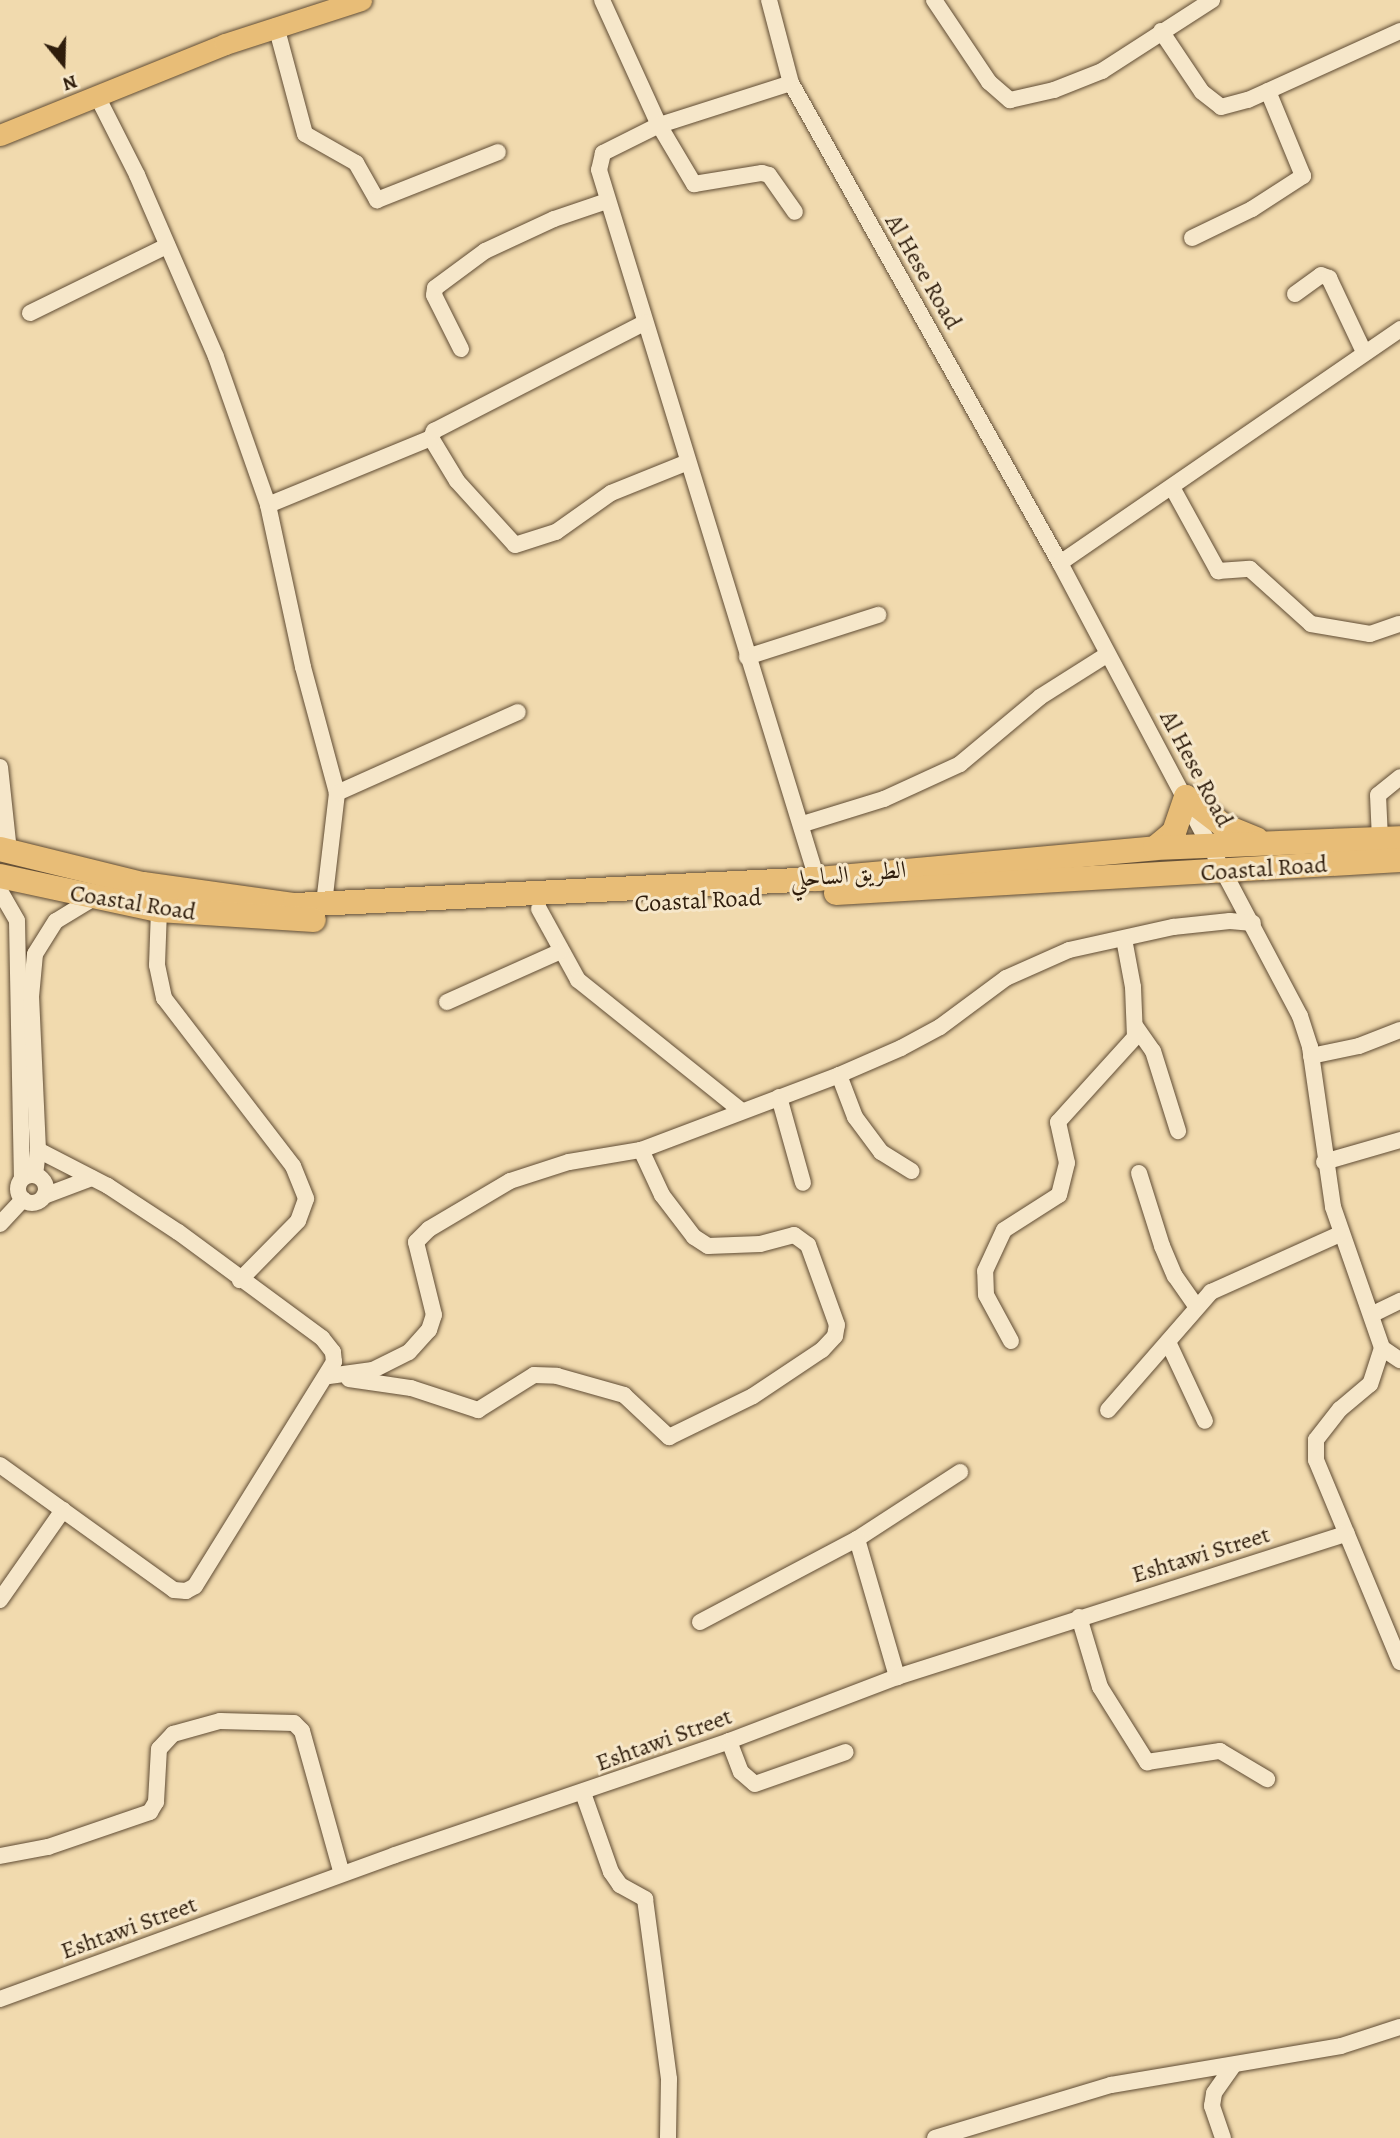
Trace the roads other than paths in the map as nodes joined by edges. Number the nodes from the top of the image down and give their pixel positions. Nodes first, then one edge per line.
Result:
1 (361, 0) edge
2 (602, 0) edge
3 (769, 0) edge
4 (934, 0) edge
5 (1212, 0) edge
6 (276, 26) junction
7 (1161, 31) junction
8 (1400, 31) edge
9 (791, 83) junction
10 (1268, 91) junction
11 (97, 96) junction
12 (659, 124) junction
13 (0, 135) edge
14 (498, 152) dead end
15 (607, 201) junction
16 (795, 212) dead end
17 (1192, 238) dead end
18 (167, 246) junction
19 (1295, 294) dead end
20 (30, 313) dead end
21 (644, 323) junction
22 (1400, 329) edge
23 (461, 349) dead end
24 (1364, 352) junction
25 (431, 438) junction
26 (688, 462) junction
27 (1173, 489) junction
28 (268, 505) junction
29 (1060, 563) junction
30 (878, 615) dead end
31 (1399, 624) edge
32 (1108, 654) junction
33 (747, 657) junction
34 (518, 712) dead end
35 (0, 767) edge
36 (1400, 777) edge
37 (337, 793) junction
38 (1186, 797) junction
39 (803, 824) junction
40 (1390, 839) edge
41 (1268, 842) junction
42 (1211, 846) junction
43 (1154, 848) junction
44 (5, 850) edge
45 (1400, 860) edge
46 (1225, 872) junction
47 (0, 876) edge
48 (817, 879) junction
49 (0, 891) edge
50 (92, 899) junction
51 (324, 904) junction
52 (295, 905) joint
53 (539, 909) junction
54 (159, 910) junction
55 (1253, 923) junction
56 (1124, 939) junction
57 (559, 952) junction
58 (447, 1002) dead end
59 (1136, 1027) junction
60 (1400, 1030) edge
61 (1311, 1056) junction
62 (839, 1075) junction
63 (779, 1097) junction
64 (740, 1110) junction
65 (1178, 1131) dead end
66 (1400, 1140) edge
67 (38, 1150) junction
68 (641, 1150) junction
69 (1324, 1162) junction
70 (62, 1164) junction
71 (912, 1171) dead end
72 (1139, 1173) dead end
73 (33, 1177) junction
74 (92, 1178) junction
75 (803, 1183) dead end
76 (44, 1196) junction
77 (23, 1199) junction
78 (0, 1224) edge
79 (1340, 1234) junction
80 (240, 1280) junction
81 (1400, 1301) edge
82 (1197, 1307) junction
83 (1373, 1314) junction
84 (1011, 1341) dead end
85 (1168, 1342) junction
86 (1381, 1348) junction
87 (1400, 1360) edge
88 (329, 1376) junction
89 (1108, 1410) dead end
90 (1205, 1421) dead end
91 (0, 1465) edge
92 (960, 1472) dead end
93 (63, 1510) junction
94 (1348, 1533) junction
95 (857, 1539) junction
96 (0, 1600) edge
97 (1079, 1617) junction
98 (700, 1622) dead end
99 (1400, 1662) edge
100 (897, 1677) junction
101 (729, 1741) junction
102 (846, 1752) dead end
103 (1267, 1779) dead end
104 (583, 1793) junction
105 (0, 1856) edge
106 (342, 1874) junction
107 (0, 1999) edge
108 (1400, 2027) edge
109 (1232, 2067) junction
110 (668, 2138) edge
111 (935, 2138) edge
112 (1223, 2138) edge

1 - 6 main road
2 - 12 street
3 - 9 street, Al Hese Road
4 - 7 street
5 - 7 street
6 - 11 main road
6 - 14 street
7 - 10 street
8 - 10 street
9 - 12 street
9 - 29 street, Al Hese Road
10 - 17 street
11 - 13 main road
11 - 18 street
12 - 15 street
12 - 16 street
15 - 21 street
15 - 23 street
18 - 20 street
18 - 28 street
19 - 24 street
21 - 25 street
21 - 26 street
22 - 24 street
24 - 27 street
25 - 26 street
25 - 28 street
26 - 33 street
27 - 29 street
27 - 31 street
28 - 37 street
29 - 32 street, Al Hese Road
30 - 33 street
32 - 38 street, Al Hese Road
32 - 39 street
33 - 39 street
34 - 37 street
35 - 44 street
36 - 40 street
37 - 51 street
38 - 41 highway
38 - 42 street, Al Hese Road
38 - 43 highway
39 - 48 street
40 - 41 highway, الطريق الساحلي
41 - 42 highway, الطريق الساحلي
42 - 43 highway, الطريق الساحلي
42 - 46 street, Al Hese Road
43 - 48 highway, الطريق الساحلي
44 - 52 highway, Coastal Road
45 - 46 highway, Coastal Road
46 - 53 highway, Coastal Road
46 - 55 street, Al Hese Road
47 - 50 highway, Coastal Road
48 - 51 highway, الطريق الساحلي
49 - 73 street
50 - 54 highway, Coastal Road
50 - 67 street
51 - 52 highway, الطريق الساحلي
53 - 54 highway, Coastal Road
53 - 57 street
54 - 80 street
55 - 56 street
55 - 61 street, Al Hese Road
56 - 59 street
56 - 62 street
57 - 58 street
57 - 64 street
59 - 65 street
59 - 84 street
60 - 61 street
61 - 69 street, Al Hese Road
62 - 63 street
62 - 71 street
63 - 64 street
63 - 75 street
64 - 68 street
66 - 69 street
67 - 70 street
67 - 73 street
68 - 88 street
68 - 88 street
69 - 79 street, Al Hese Road
70 - 73 street
70 - 74 street
72 - 82 street
73 - 76 street
73 - 77 street
74 - 76 street
74 - 80 street
76 - 77 street
77 - 78 street
79 - 82 street
79 - 83 street, Al Hese Road
80 - 88 street
81 - 83 street
82 - 85 street
83 - 86 street, Al Hese Road
85 - 89 street
85 - 90 street
86 - 87 street
86 - 94 street
88 - 93 street
91 - 93 street
92 - 95 street
93 - 96 street
94 - 97 street, Eshtawi Street
94 - 99 street
95 - 98 street
95 - 100 street
97 - 100 street, Eshtawi Street
97 - 103 street
100 - 101 street, Eshtawi Street
101 - 102 street
101 - 104 street, Eshtawi Street
104 - 106 street, Eshtawi Street
104 - 110 street
105 - 106 street
106 - 107 street, Eshtawi Street
108 - 109 street
109 - 111 street
109 - 112 street

